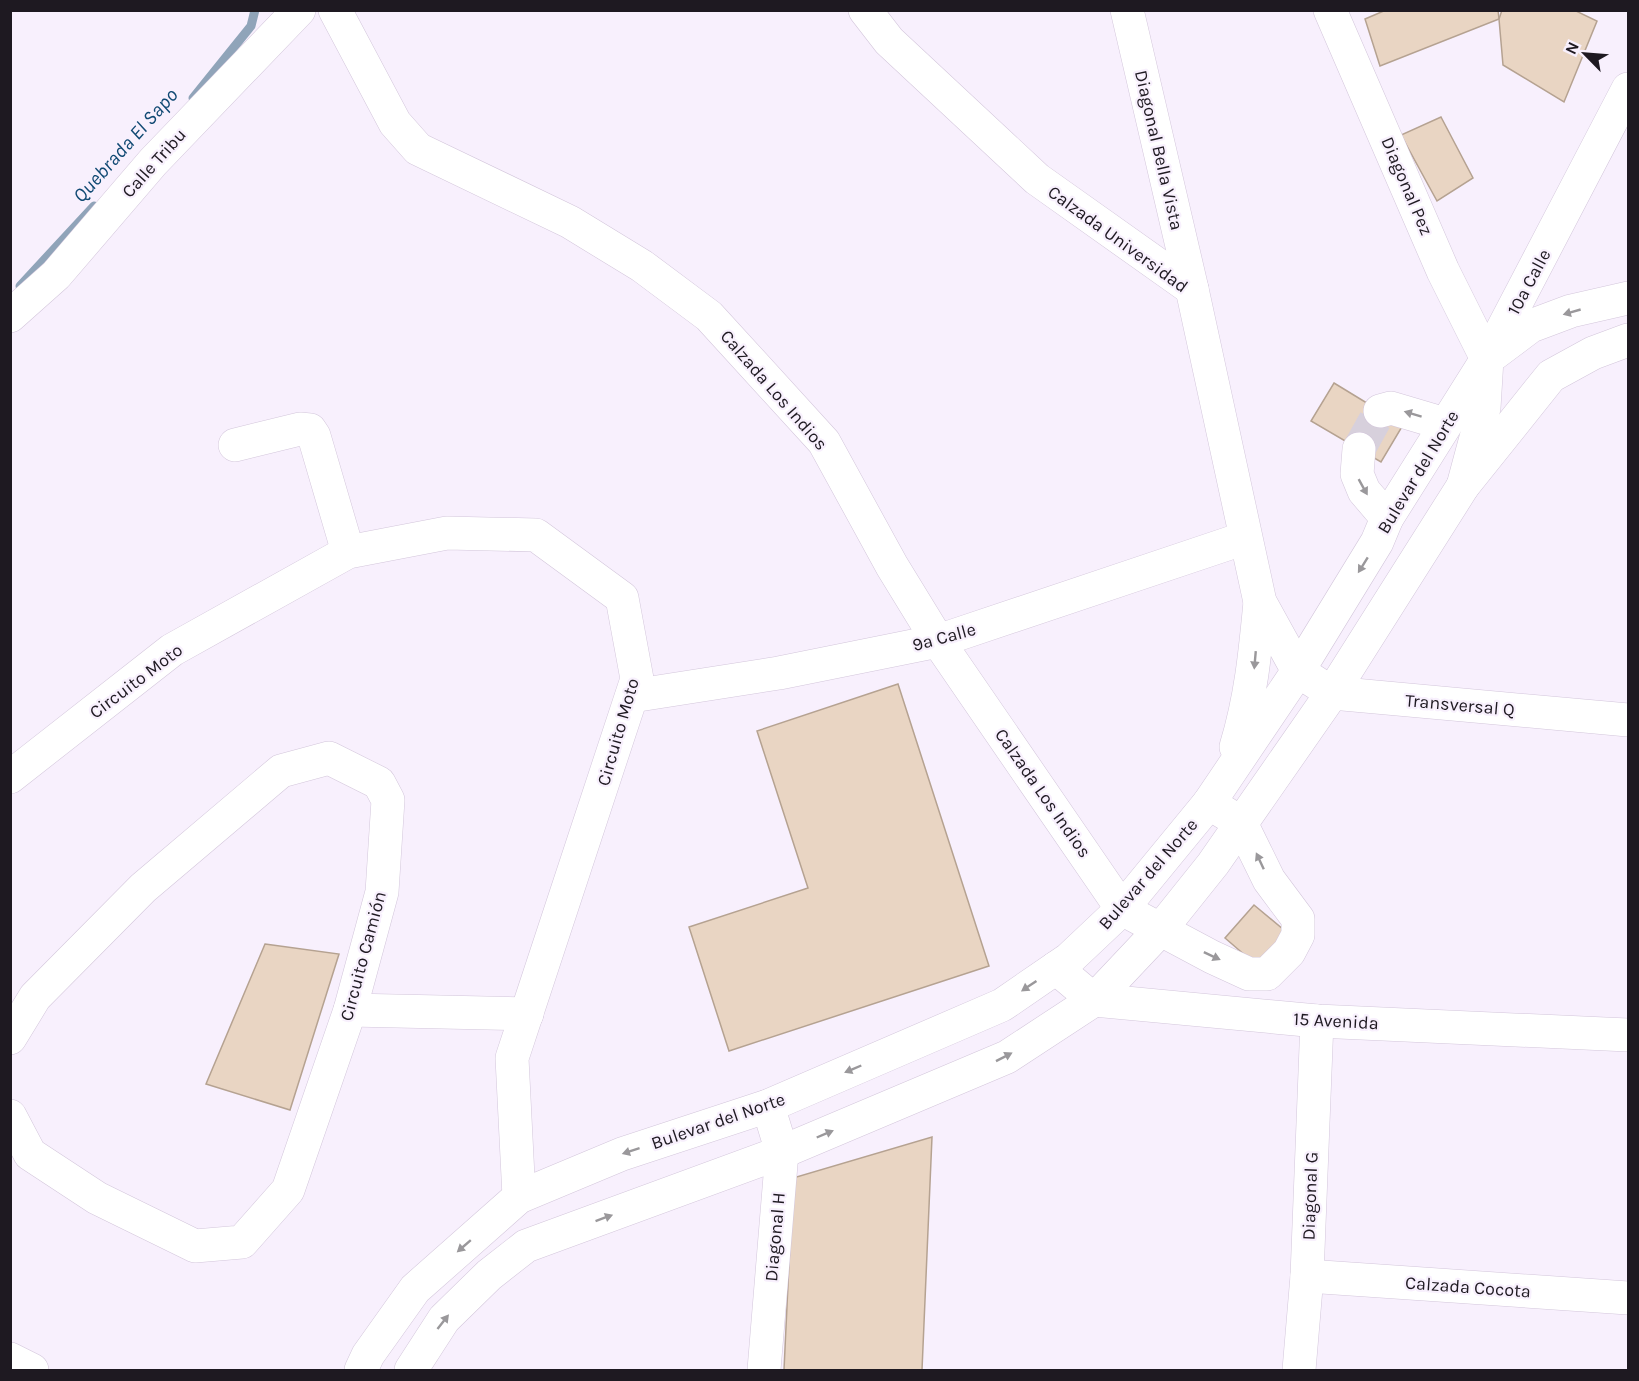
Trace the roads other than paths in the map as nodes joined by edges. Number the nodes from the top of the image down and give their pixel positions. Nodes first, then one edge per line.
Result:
1 (299, 10) edge
2 (335, 10) edge
3 (865, 10) edge
4 (1127, 10) edge
5 (1330, 10) edge
6 (1629, 89) edge
7 (1191, 289) junction
8 (1629, 298) edge
9 (10, 316) edge
10 (1629, 340) edge
11 (1487, 359) junction
12 (1380, 411) dead end
13 (1445, 424) junction
14 (235, 445) dead end
15 (1359, 449) tunnel mouth
16 (1463, 486) junction
17 (1387, 518) junction
18 (1245, 538) junction
19 (348, 552) junction
20 (1260, 602) junction
21 (938, 642) junction
22 (1298, 671) junction
23 (1332, 693) junction
24 (632, 696) junction
25 (1629, 720) edge
26 (1228, 776) junction
27 (10, 777) edge
28 (1209, 803) junction
29 (1241, 823) junction
30 (1122, 909) junction
31 (1161, 929) junction
32 (1056, 968) junction
33 (1095, 1000) junction
34 (350, 1010) junction
35 (527, 1014) junction
36 (1317, 1021) junction
37 (1629, 1035) edge
38 (10, 1038) edge
39 (768, 1106) junction
40 (10, 1116) edge
41 (782, 1152) junction
42 (519, 1197) junction
43 (1307, 1276) junction
44 (1629, 1298) edge
45 (10, 1359) edge
46 (32, 1371) edge
47 (361, 1371) edge
48 (411, 1371) edge
49 (764, 1371) edge
50 (1299, 1371) edge

1 - 9 street, Calle Tribu
2 - 21 street, Calzada Los Indios
3 - 7 street, Calzada Universidad
4 - 7 street, Diagonal Bella Vista
5 - 11 street, Diagonal Pez
6 - 11 street, 10a Calle
7 - 18 street, Calzada Universidad
8 -> 11 street, Bulevar del Norte
10 - 16 street
11 - 13 street, Bulevar del Norte
11 - 16 street, 10a Calle
13 -> 12 street
13 - 17 street, Bulevar del Norte
14 - 19 street
15 -> 17 street
16 - 23 street
17 -> 22 street, Bulevar del Norte
18 - 20 street, Calzada Universidad
18 - 21 street, 9a Calle
19 - 24 street, Circuito Moto
19 - 27 street, Circuito Moto
20 - 22 street, Calzada Universidad
20 -> 26 street
21 - 24 street, 9a Calle
21 - 30 street, Calzada Los Indios
22 - 23 street, Transversal Q
22 - 26 street, Bulevar del Norte
23 - 25 street, Transversal Q
23 - 29 street
24 - 35 street, Circuito Moto
26 - 28 street, Bulevar del Norte
28 - 29 street
28 - 30 street, Bulevar del Norte
29 - 31 street
31 -> 29 street, Calzada Los Indios
30 - 31 street, Calzada Los Indios
30 - 32 street, Bulevar del Norte
31 - 33 street
32 - 33 street
32 -> 39 street, Bulevar del Norte
33 - 36 street, 15 Avenida
41 -> 33 street
34 - 35 street
34 - 38 street, Circuito Camión
34 - 40 street, Circuito Camión
35 - 42 street, Circuito Moto
36 - 37 street, 15 Avenida
36 - 43 street, Diagonal G
39 - 41 street, Diagonal H
39 -> 42 street, Bulevar del Norte
48 -> 41 street
41 - 49 street, Diagonal H
42 -> 47 street, Bulevar del Norte
43 - 44 street, Calzada Cocota
43 - 50 street, Diagonal G
45 - 46 street

